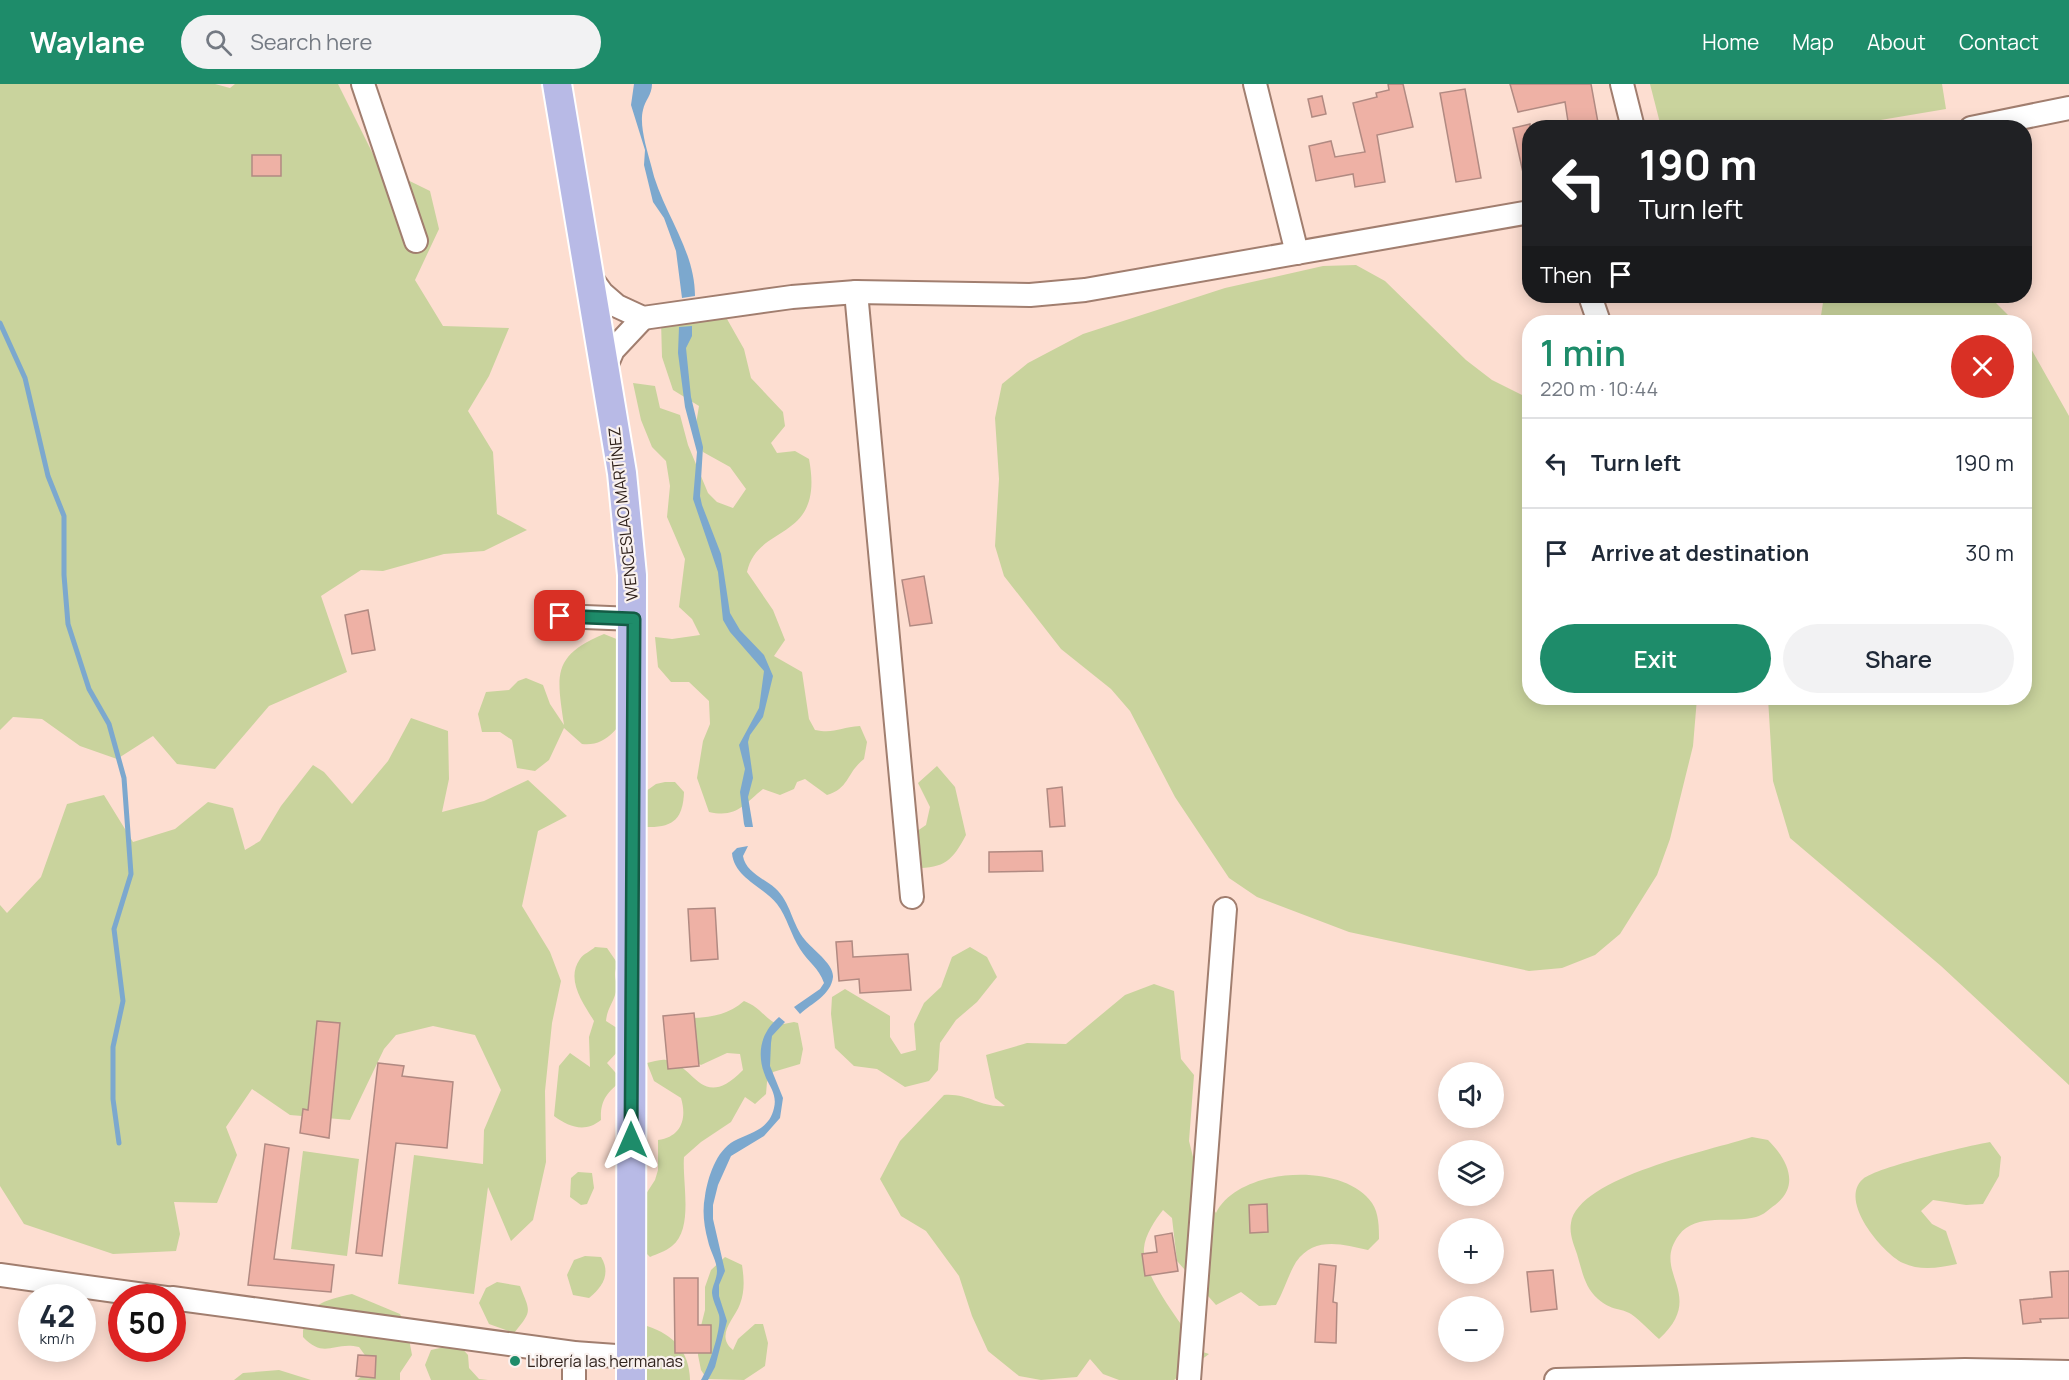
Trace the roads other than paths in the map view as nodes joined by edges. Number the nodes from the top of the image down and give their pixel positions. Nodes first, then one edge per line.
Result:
1 (363, 84) edge
2 (557, 84) edge
3 (1255, 84) edge
4 (1622, 84) edge
5 (2069, 108) edge
6 (1631, 120) edge
7 (2010, 120) edge
8 (1522, 213) edge
9 (416, 241) dead end
10 (1297, 253) junction
11 (589, 274) junction
12 (856, 292) junction
13 (643, 318) junction
14 (604, 371) junction
15 (560, 616) dead end
16 (634, 619) junction
17 (912, 897) dead end
18 (1225, 909) dead end
19 (0, 1275) edge
20 (108, 1290) edge
21 (186, 1300) edge
22 (574, 1353) junction
23 (630, 1369) edge
24 (2069, 1371) edge
25 (1966, 1375) edge
26 (1657, 1379) edge
27 (574, 1380) edge
28 (1189, 1380) edge
29 (1556, 1380) edge

1 - 9 street
2 - 11 main road, WENCESLAO MARTÍNEZ
3 - 10 street
4 - 6 street
5 - 7 street
8 - 10 street
10 - 12 street
11 - 13 street
11 - 14 main road, WENCESLAO MARTÍNEZ
12 - 13 street
12 - 17 street
13 - 14 street
14 - 16 main road, WENCESLAO MARTÍNEZ
15 - 16 street
16 - 23 main road, WENCESLAO MARTÍNEZ
18 - 28 street
19 - 20 street
21 - 22 street
22 - 23 street
22 - 27 street
24 - 25 street
25 - 26 street
26 - 29 street

